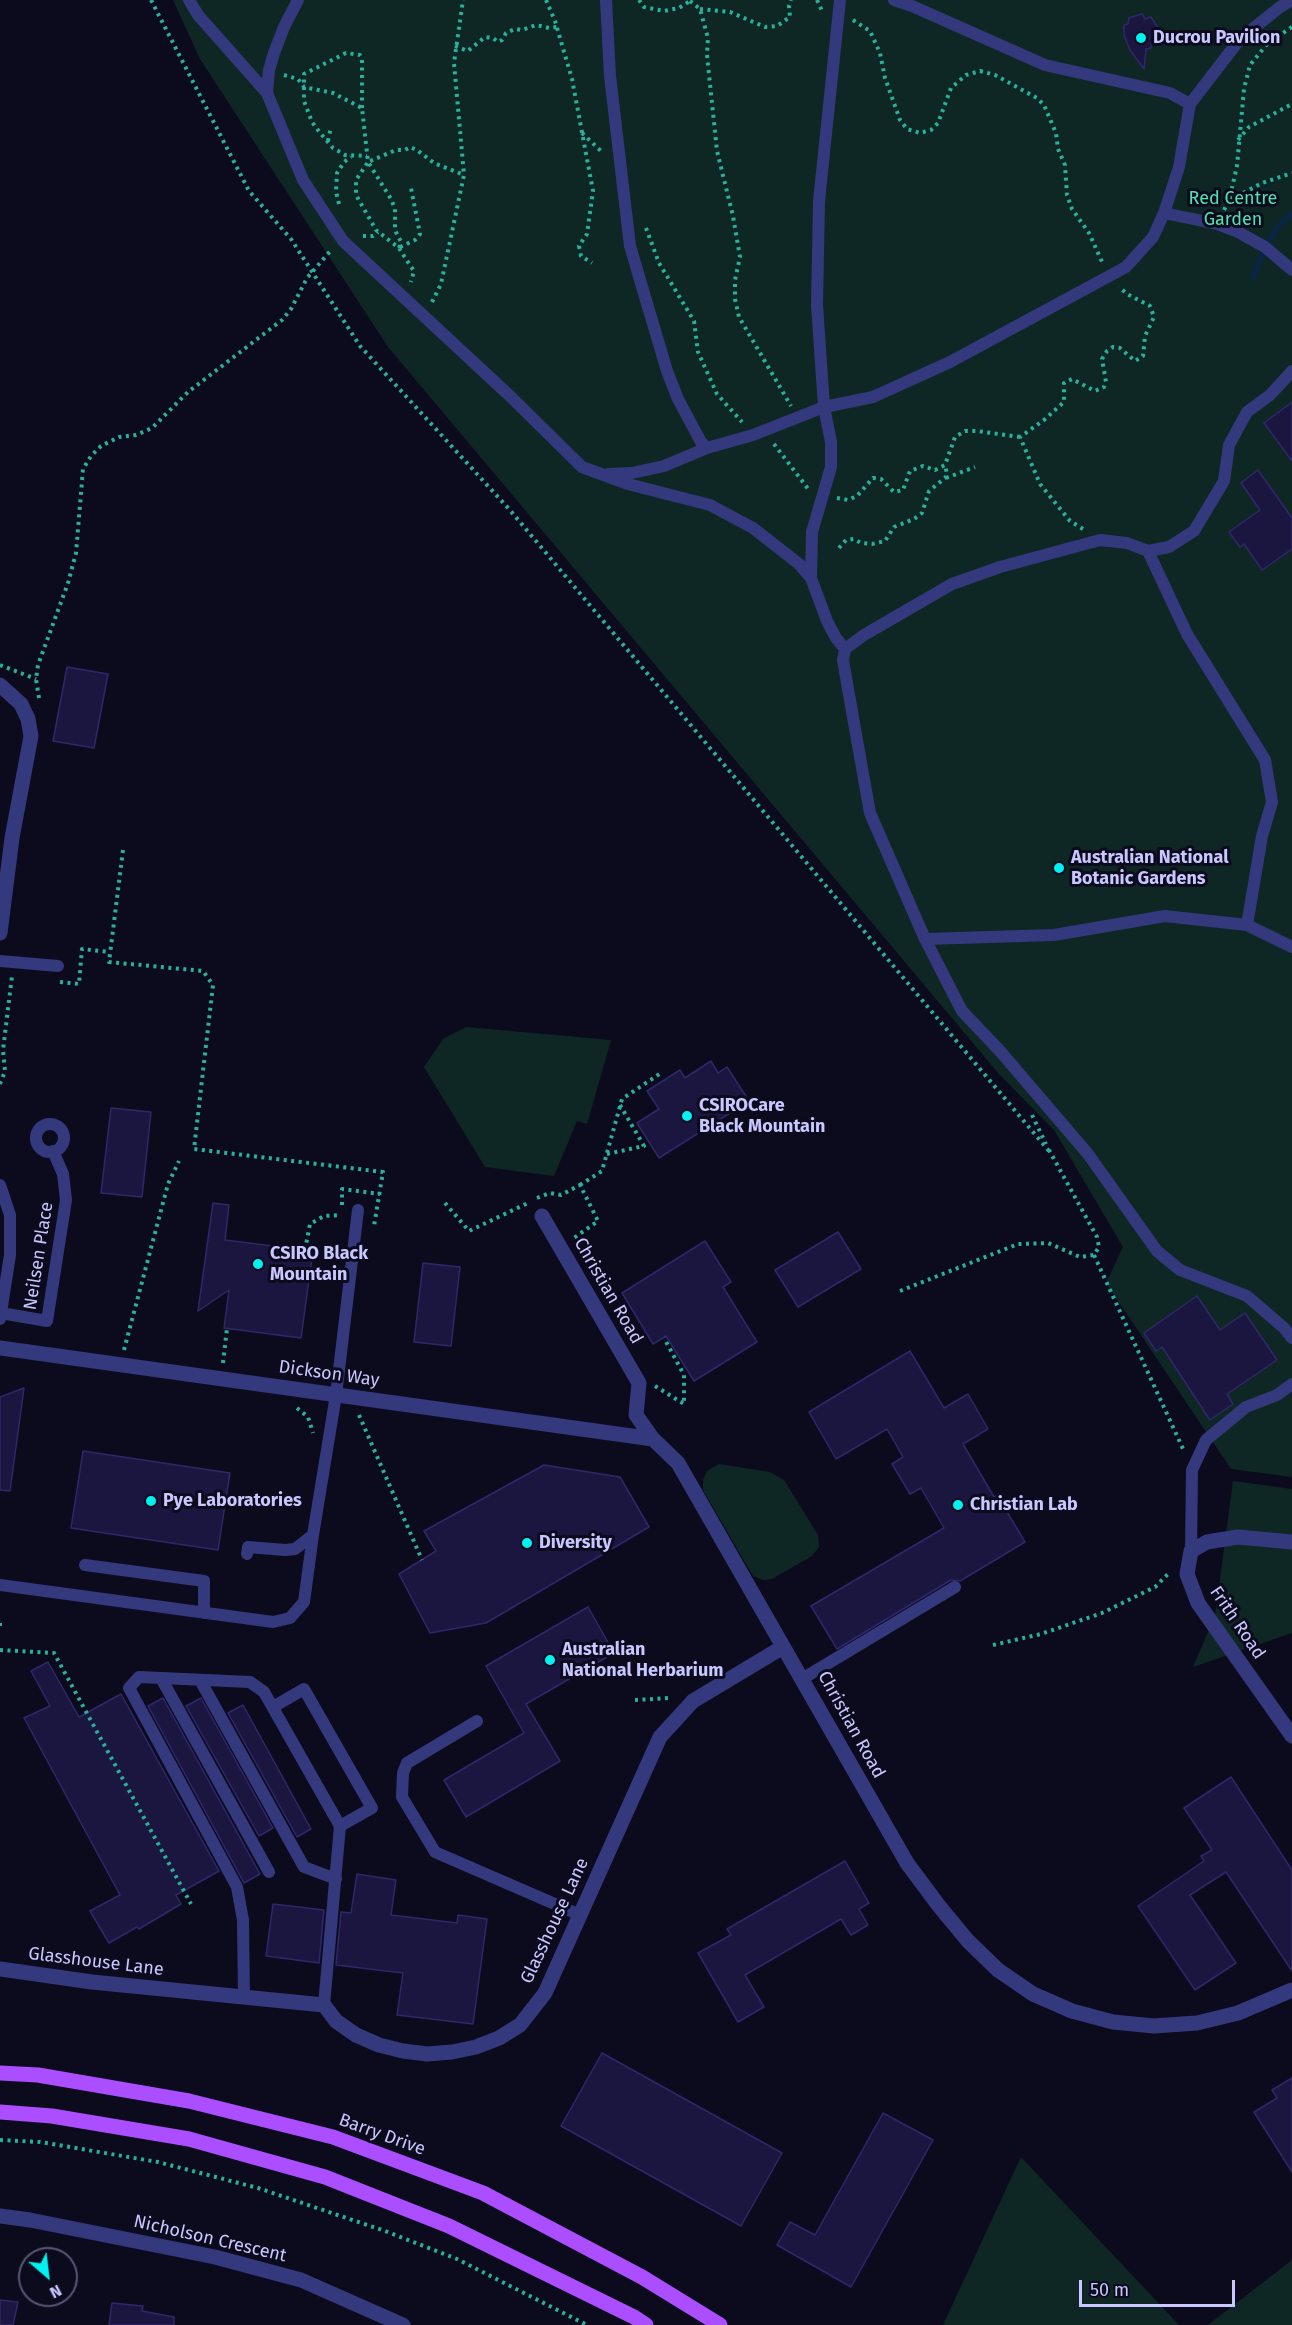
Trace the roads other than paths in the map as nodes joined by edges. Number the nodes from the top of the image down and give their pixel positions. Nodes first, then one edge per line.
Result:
1 (189, 0) edge
2 (298, 0) edge
3 (606, 0) edge
4 (840, 0) edge
5 (894, 0) edge
6 (1292, 0) edge
7 (267, 93) junction
8 (1190, 105) junction
9 (1164, 213) junction
10 (1292, 270) edge
11 (1292, 371) edge
12 (824, 407) junction
13 (706, 448) junction
14 (602, 474) junction
15 (1148, 551) junction
16 (811, 578) junction
17 (845, 650) junction
18 (0, 685) edge
19 (1247, 925) junction
20 (0, 933) edge
21 (925, 939) junction
22 (1292, 947) edge
23 (0, 961) edge
24 (58, 966) dead end
25 (53, 1151) dead end
26 (0, 1185) edge
27 (358, 1210) dead end
28 (542, 1216) road end
29 (1, 1316) edge
30 (1292, 1338) edge
31 (0, 1348) edge
32 (1292, 1384) edge
33 (336, 1395) junction
34 (653, 1439) junction
35 (313, 1535) junction
36 (1292, 1542) edge
37 (1191, 1551) junction
38 (247, 1554) dead end
39 (85, 1565) dead end
40 (0, 1585) edge
41 (954, 1587) dead end
42 (204, 1613) junction
43 (783, 1647) junction
44 (161, 1678) junction
45 (802, 1678) junction
46 (200, 1680) junction
47 (273, 1707) junction
48 (477, 1721) dead end
49 (1292, 1736) edge
50 (340, 1826) junction
51 (269, 1872) dead end
52 (336, 1880) junction
53 (580, 1915) junction
54 (0, 1969) edge
55 (1292, 1990) edge
56 (243, 1998) junction
57 (324, 2006) junction
58 (0, 2073) edge
59 (0, 2112) edge
60 (0, 2216) edge
61 (403, 2325) edge
62 (646, 2325) edge
63 (720, 2325) edge

1 - 7 lane
2 - 7 lane
3 - 13 lane
4 - 12 lane
5 - 8 lane
6 - 8 lane
7 - 14 lane
8 - 9 lane
9 - 10 lane
9 - 12 lane
11 - 15 lane
12 - 13 lane
12 - 16 lane
13 - 14 lane
14 - 16 lane
15 - 17 lane
15 - 19 lane
16 - 17 lane
17 - 21 lane
18 - 20 street
19 - 21 lane
19 - 22 lane
21 - 30 lane
23 - 24 lane
25 - 29 lane, Neilsen Place
26 - 29 lane
27 - 33 lane
28 - 34 street, Christian Road
31 - 33 street, Dickson Way
32 - 37 lane
33 - 34 street, Dickson Way
33 - 35 lane
34 - 43 street, Christian Road
35 - 38 lane
35 - 42 lane
36 - 37 street
37 - 49 street, Frith Road
39 - 42 lane
40 - 42 lane
41 - 45 lane
43 - 45 street, Christian Road
43 - 53 street, Glasshouse Lane
44 - 46 lane
44 - 51 lane
44 - 56 lane
45 - 55 street, Christian Road
46 - 47 lane
46 - 52 lane
47 - 50 lane
47 - 50 lane
48 - 53 lane
50 - 52 lane
52 - 57 lane
53 - 57 street, Glasshouse Lane
54 - 56 street, Glasshouse Lane
56 - 57 street, Glasshouse Lane
58 - 63 main road, Barry Drive
59 - 62 main road
60 - 61 street, Nicholson Crescent

